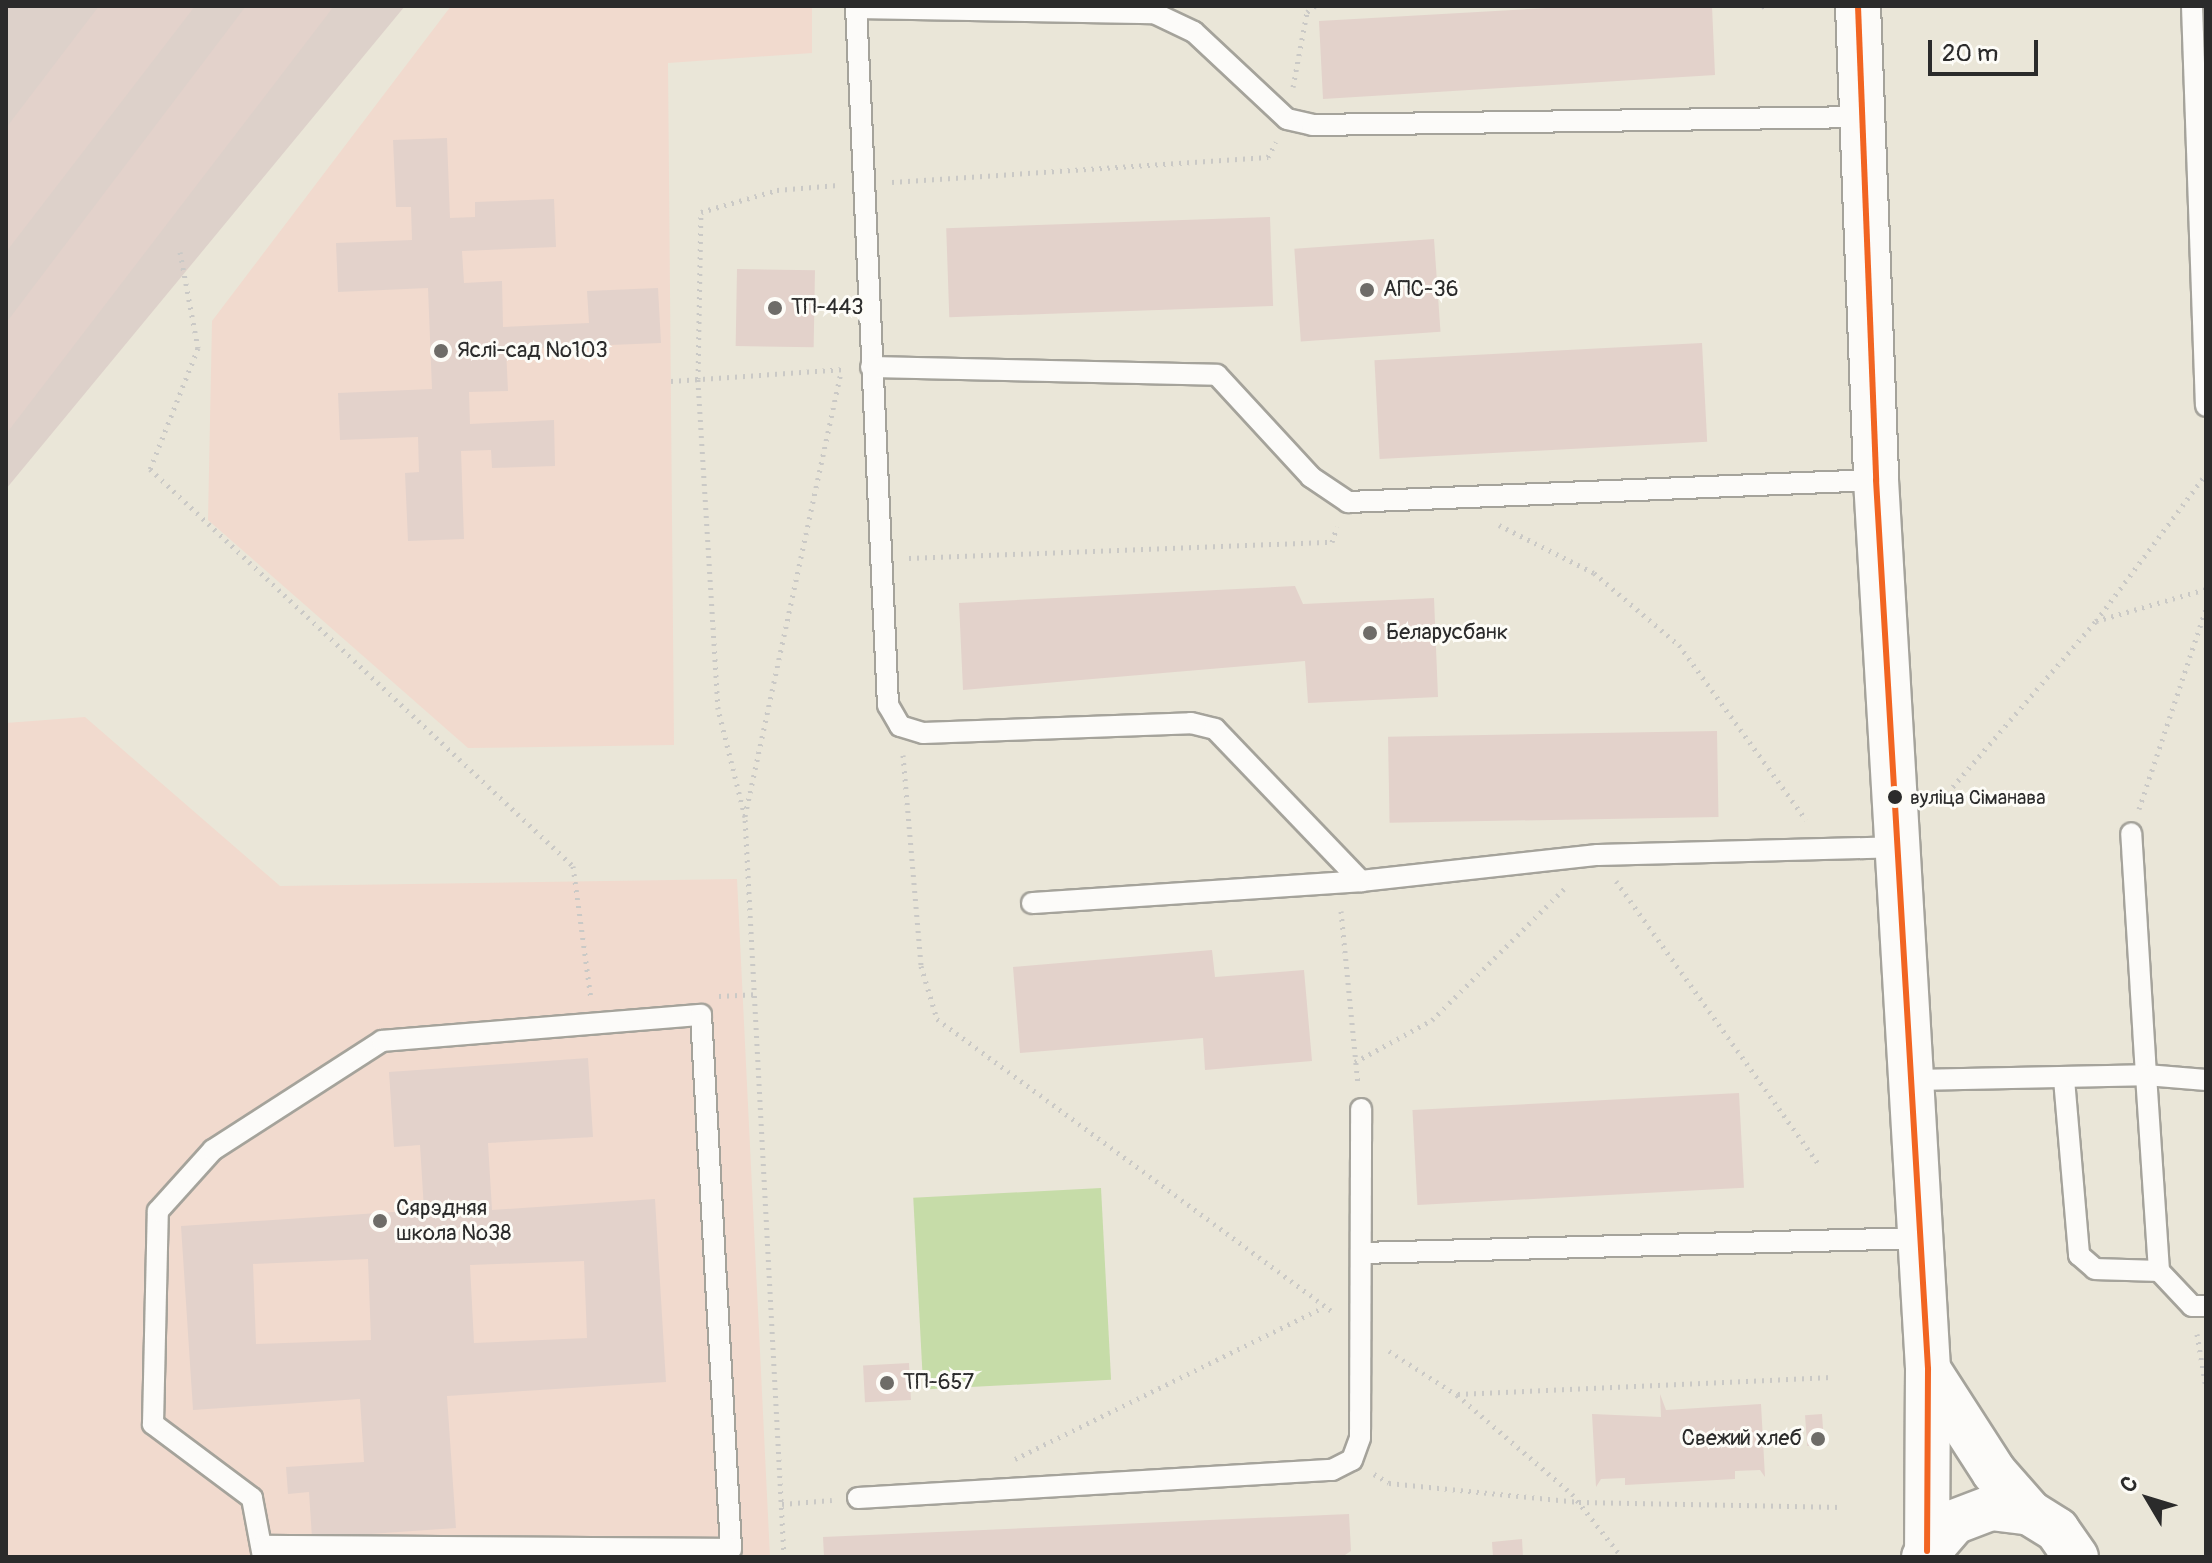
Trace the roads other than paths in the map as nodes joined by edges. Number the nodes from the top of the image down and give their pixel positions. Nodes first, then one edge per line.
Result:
1 (1858, 6) edge
2 (2192, 6) edge
3 (856, 7) edge
4 (1861, 117) junction
5 (2204, 281) edge
6 (871, 367) junction
7 (2206, 406) edge
8 (1876, 480) junction
9 (2131, 833) road end
10 (1900, 847) junction
11 (1361, 881) junction
12 (1032, 903) dead end
13 (2146, 1075) junction
14 (2064, 1079) junction
15 (1913, 1080) junction
16 (2206, 1080) edge
17 (1361, 1109) dead end
18 (1921, 1238) junction
19 (1361, 1253) junction
20 (2159, 1271) junction
21 (2199, 1306) edge
22 (1928, 1369) junction
23 (858, 1498) road end
24 (2030, 1513) junction
25 (263, 1552) edge
26 (1926, 1554) edge
27 (2077, 1556) edge

1 - 4 main road
2 - 5 lane
3 - 4 lane
3 - 6 lane
4 - 8 main road
5 - 7 lane
6 - 8 lane
6 - 11 lane
8 - 10 main road
9 - 13 lane
10 - 11 lane
10 - 15 main road
11 - 12 lane
13 - 14 lane
13 - 16 lane
13 - 20 lane
14 - 15 lane
14 - 20 lane
15 - 18 main road
17 - 19 lane
18 - 19 lane
18 - 22 main road
19 - 23 lane
20 - 21 lane
22 - 24 main road
22 - 26 main road
24 - 26 main road
24 - 27 main road
25 - 25 lane

